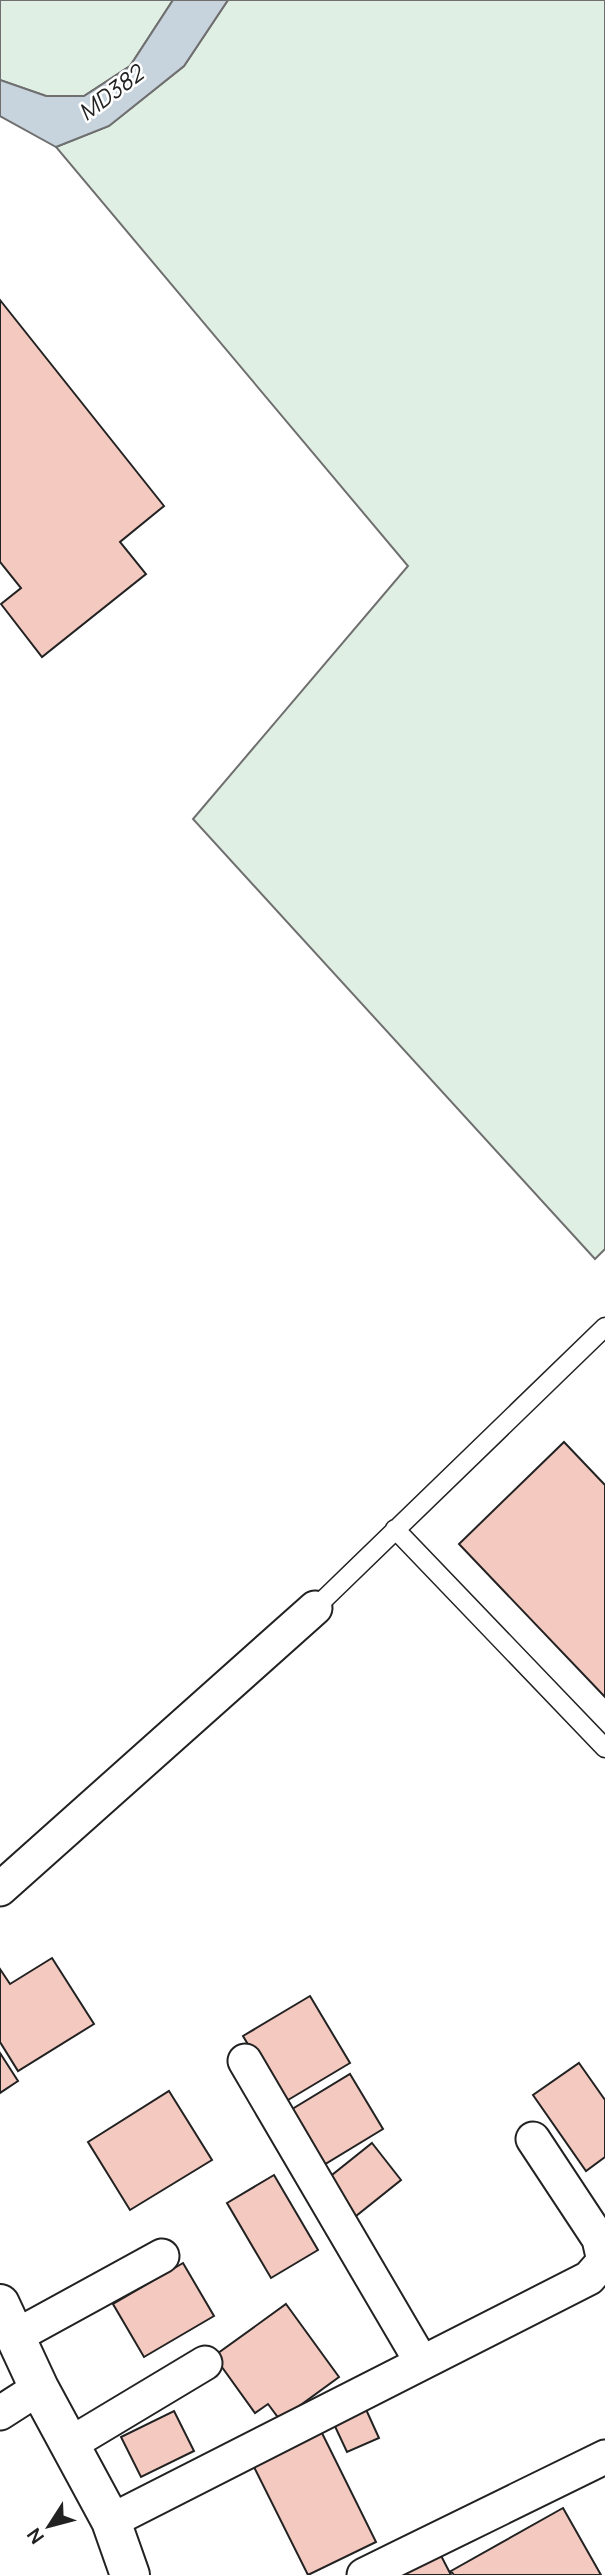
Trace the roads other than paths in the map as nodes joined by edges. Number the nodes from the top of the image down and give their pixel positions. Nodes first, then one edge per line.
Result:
1 (605, 1327) edge
2 (395, 1529) junction
3 (315, 1608) joint
4 (605, 1748) edge
5 (0, 1889) edge
6 (245, 2061) dead end
7 (533, 2139) dead end
8 (162, 2256) dead end
9 (8, 2320) edge
10 (205, 2363) dead end
11 (422, 2363) junction
12 (39, 2388) junction
13 (0, 2413) edge
14 (70, 2444) junction
15 (605, 2456) edge
16 (111, 2521) junction
17 (130, 2575) edge
18 (364, 2575) edge

1 - 2 lane
2 - 3 lane
2 - 4 lane
3 - 5 street
6 - 11 street
7 - 11 street
8 - 9 street
9 - 12 street
10 - 14 street
11 - 16 street
12 - 13 street
12 - 14 street
14 - 16 street
15 - 18 street
16 - 17 street

